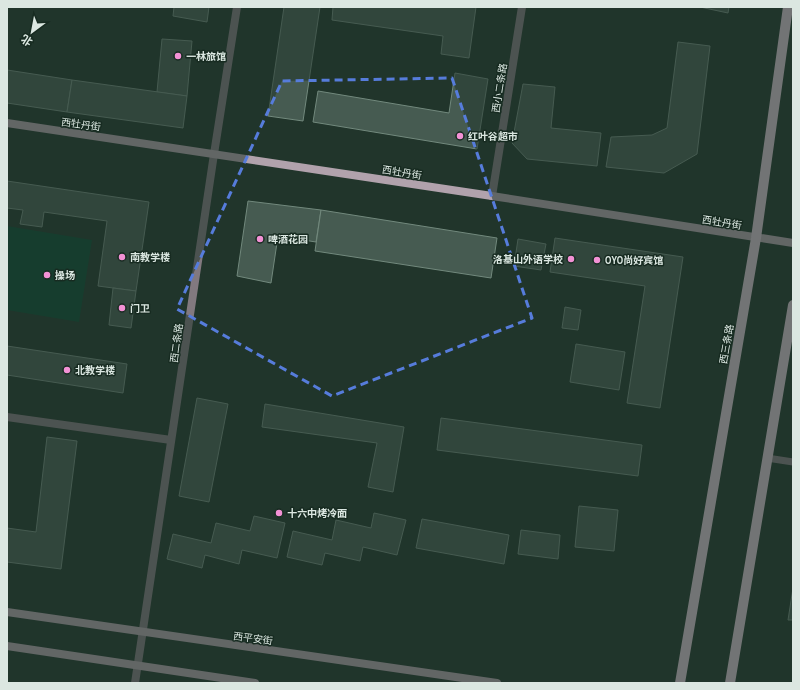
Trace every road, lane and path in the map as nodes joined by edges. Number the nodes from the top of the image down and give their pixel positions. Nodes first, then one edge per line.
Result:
1 (237, 7) edge
2 (522, 7) edge
3 (788, 7) edge
4 (7, 123) edge
5 (214, 154) junction
6 (492, 196) junction
7 (756, 238) junction
8 (793, 243) edge
9 (793, 305) edge
10 (7, 418) edge
11 (171, 440) junction
12 (768, 458) junction
13 (793, 462) edge
14 (7, 612) edge
15 (143, 632) junction
16 (7, 646) edge
17 (138, 666) junction
18 (135, 683) edge
19 (255, 683) edge
20 (497, 683) edge
21 (680, 683) edge
22 (730, 683) edge

1 - 5 street, 西二条路
2 - 6 street, 西小二条路
3 - 7 main road, 西三条路
4 - 5 main road, 西牡丹街
5 - 6 main road, 西牡丹街
5 - 11 street, 西二条路
6 - 7 main road, 西牡丹街
7 - 8 main road, 西牡丹街
7 - 21 main road, 西三条路
9 - 12 main road
10 - 11 street
11 - 15 street, 西二条路
12 - 13 lane
12 - 22 main road
14 - 15 main road, 西平安街
15 - 17 street, 西二条路
15 - 20 main road, 西平安街
16 - 17 main road
17 - 18 street, 西二条路
17 - 19 main road

